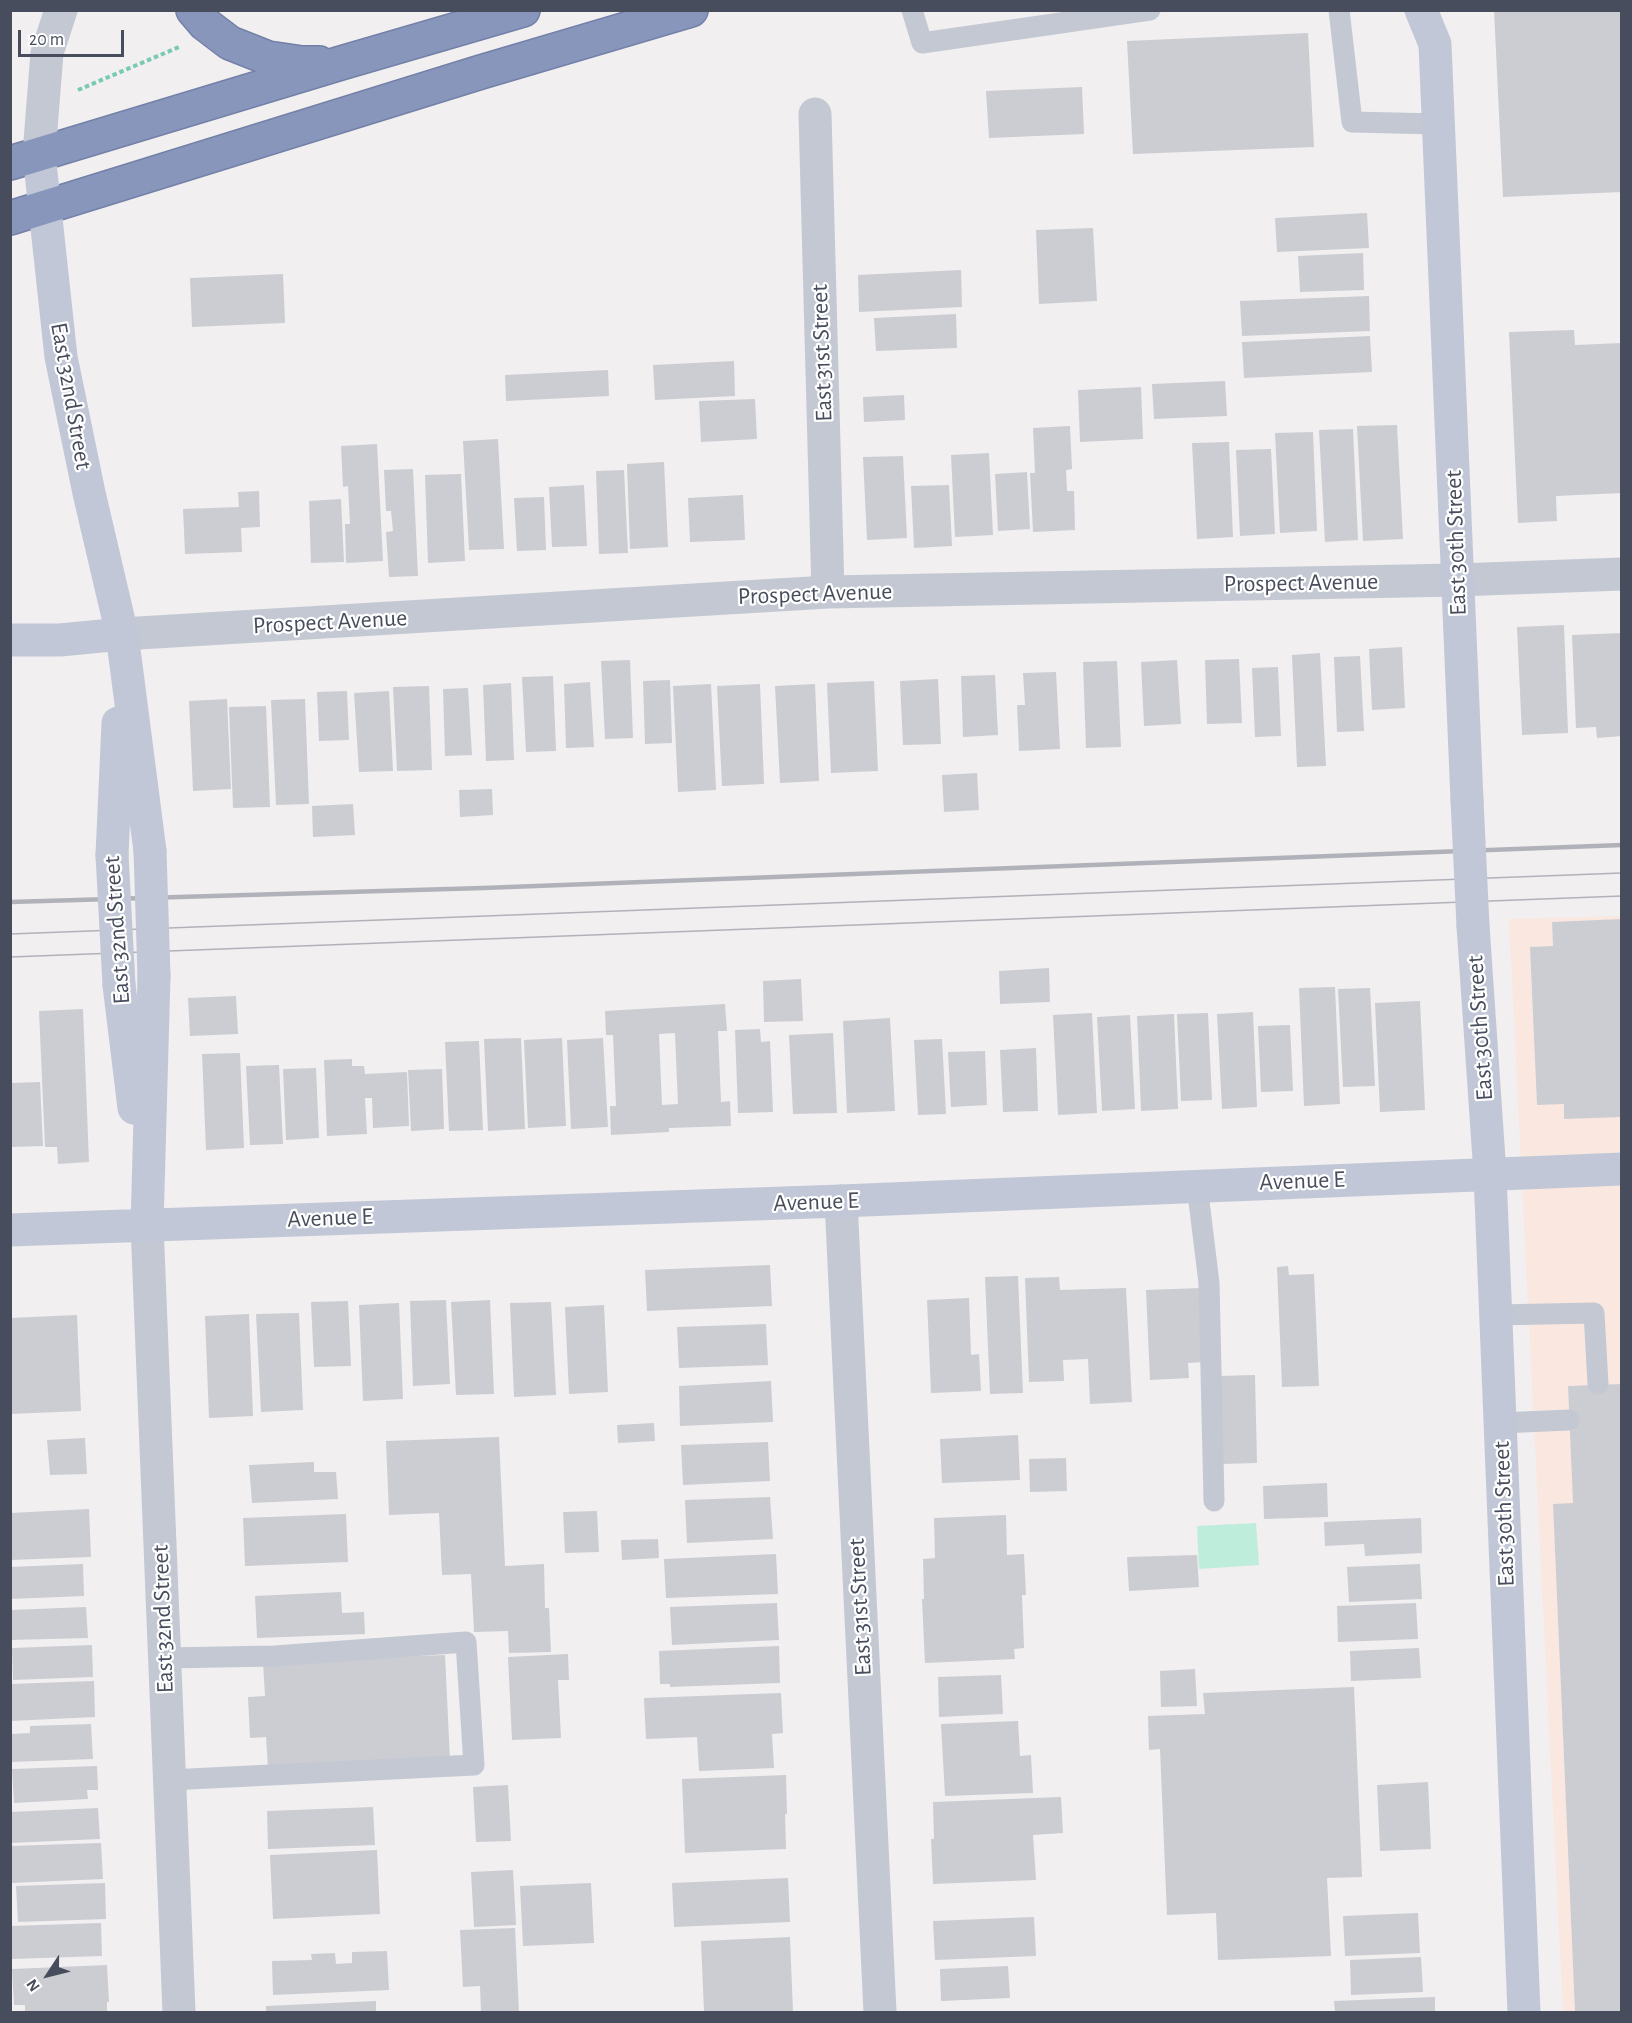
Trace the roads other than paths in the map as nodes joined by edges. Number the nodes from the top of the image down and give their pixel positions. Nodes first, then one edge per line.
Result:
1 (60, 10) edge
2 (193, 10) edge
3 (523, 10) edge
4 (692, 10) edge
5 (912, 10) edge
6 (1150, 10) edge
7 (1338, 10) edge
8 (1421, 10) edge
9 (1447, 10) edge
10 (1435, 44) junction
11 (341, 63) junction
12 (815, 114) dead end
13 (1438, 124) junction
14 (25, 159) edge
15 (44, 207) junction
16 (10, 218) edge
17 (1622, 574) edge
18 (1457, 580) junction
19 (828, 592) junction
20 (122, 634) junction
21 (10, 640) edge
22 (1622, 1168) edge
23 (1490, 1174) junction
24 (1197, 1185) junction
25 (841, 1201) junction
26 (147, 1225) junction
27 (10, 1230) edge
28 (1496, 1315) junction
29 (1598, 1384) dead end
30 (1569, 1420) dead end
31 (1500, 1423) junction
32 (1214, 1501) dead end
33 (165, 1658) junction
34 (170, 1780) junction
35 (179, 2013) edge
36 (880, 2013) edge
37 (1524, 2013) edge

1 - 14 street
2 - 11 highway
3 - 11 highway
4 - 15 highway
5 - 6 lane
7 - 13 lane
8 - 10 street, East 30th Street
9 - 10 street, East 30th Street
10 - 13 street, East 30th Street
11 - 14 highway
12 - 19 street, East 31st Street
13 - 18 street, East 30th Street
14 - 15 street, East 32nd Street
15 - 16 highway
15 - 20 street, East 32nd Street
17 - 18 street, Prospect Avenue
18 - 19 street, Prospect Avenue
18 - 23 street, East 30th Street, bridge
19 - 20 street, Prospect Avenue
20 - 21 street, Prospect Avenue
20 - 26 street, East 32nd Street, bridge
20 - 26 street, East 32nd Street, bridge
22 - 23 street, Avenue E
23 - 24 street, Avenue E
23 - 28 street, East 30th Street
24 - 25 street, Avenue E
24 - 32 lane
25 - 26 street, Avenue E
25 - 36 street, East 31st Street
26 - 27 street, Avenue E
26 - 33 street, East 32nd Street
28 - 29 lane
28 - 31 street, East 30th Street
30 - 31 lane
31 - 37 street, East 30th Street
33 - 34 street, East 32nd Street
33 - 34 lane
34 - 35 street, East 32nd Street

